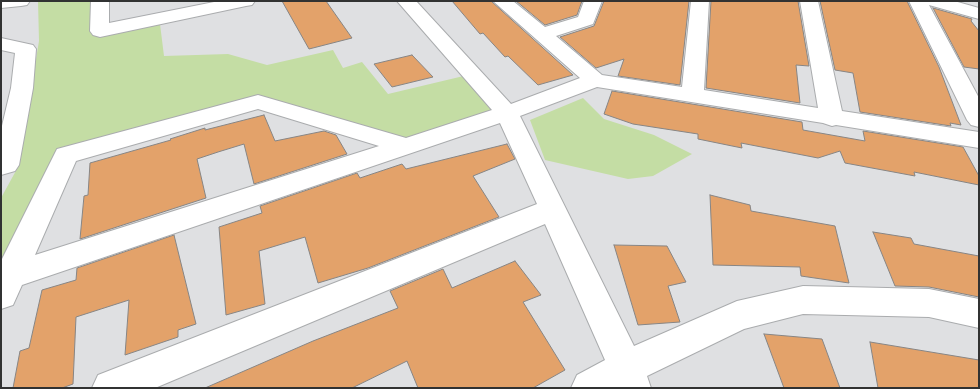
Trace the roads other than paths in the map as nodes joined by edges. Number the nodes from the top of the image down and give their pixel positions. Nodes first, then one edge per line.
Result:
1 (21, 1) edge
2 (100, 1) edge
3 (246, 1) edge
4 (406, 1) edge
5 (502, 1) edge
6 (593, 1) edge
7 (700, 1) edge
8 (809, 1) edge
9 (918, 1) edge
10 (934, 1) edge
11 (1, 3) edge
12 (979, 14) edge
13 (541, 34) junction
14 (1, 44) edge
15 (595, 80) junction
16 (12, 90) edge
17 (692, 96) junction
18 (507, 113) junction
19 (832, 119) junction
20 (979, 120) edge
21 (979, 140) edge
22 (406, 146) junction
23 (1, 166) edge
24 (553, 209) junction
25 (6, 286) edge
26 (979, 314) edge
27 (629, 378) edge
28 (111, 388) edge
29 (590, 388) edge

1 - 11 street
2 - 3 street
4 - 18 street
5 - 13 street
6 - 13 street
7 - 17 street
8 - 19 street
9 - 20 street
10 - 12 street
13 - 15 street
14 - 16 street
15 - 17 street
15 - 18 street
16 - 23 street
17 - 19 street
18 - 22 street
18 - 24 street
19 - 21 street
22 - 25 street
22 - 25 street
24 - 27 street
24 - 28 street
26 - 27 street
27 - 29 street

